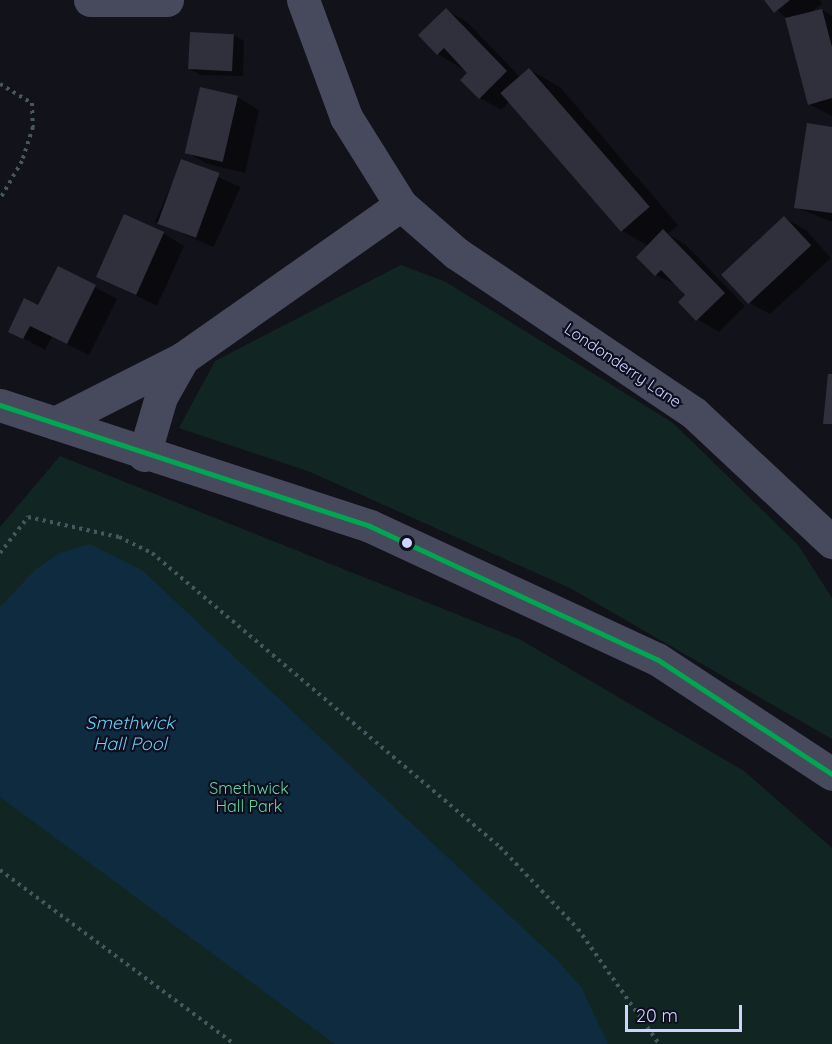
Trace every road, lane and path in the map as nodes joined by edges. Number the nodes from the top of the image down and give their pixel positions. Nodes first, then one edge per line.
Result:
1 (90, 0) edge
2 (167, 0) edge
3 (303, 0) edge
4 (0, 84) edge
5 (0, 199) edge
6 (400, 205) junction
7 (183, 358) junction
8 (0, 405) edge
9 (55, 423) junction
10 (144, 454) junction
11 (832, 542) edge
12 (0, 553) edge
13 (832, 774) edge
14 (0, 870) edge
15 (234, 1044) edge
16 (659, 1044) edge

1 - 2 street
3 - 6 street, Londonderry Lane
4 - 5 path
6 - 7 street
6 - 11 street, Londonderry Lane
7 - 9 street
7 - 10 street
8 - 9 street
9 - 10 street
10 - 13 street
12 - 16 path
14 - 15 path

